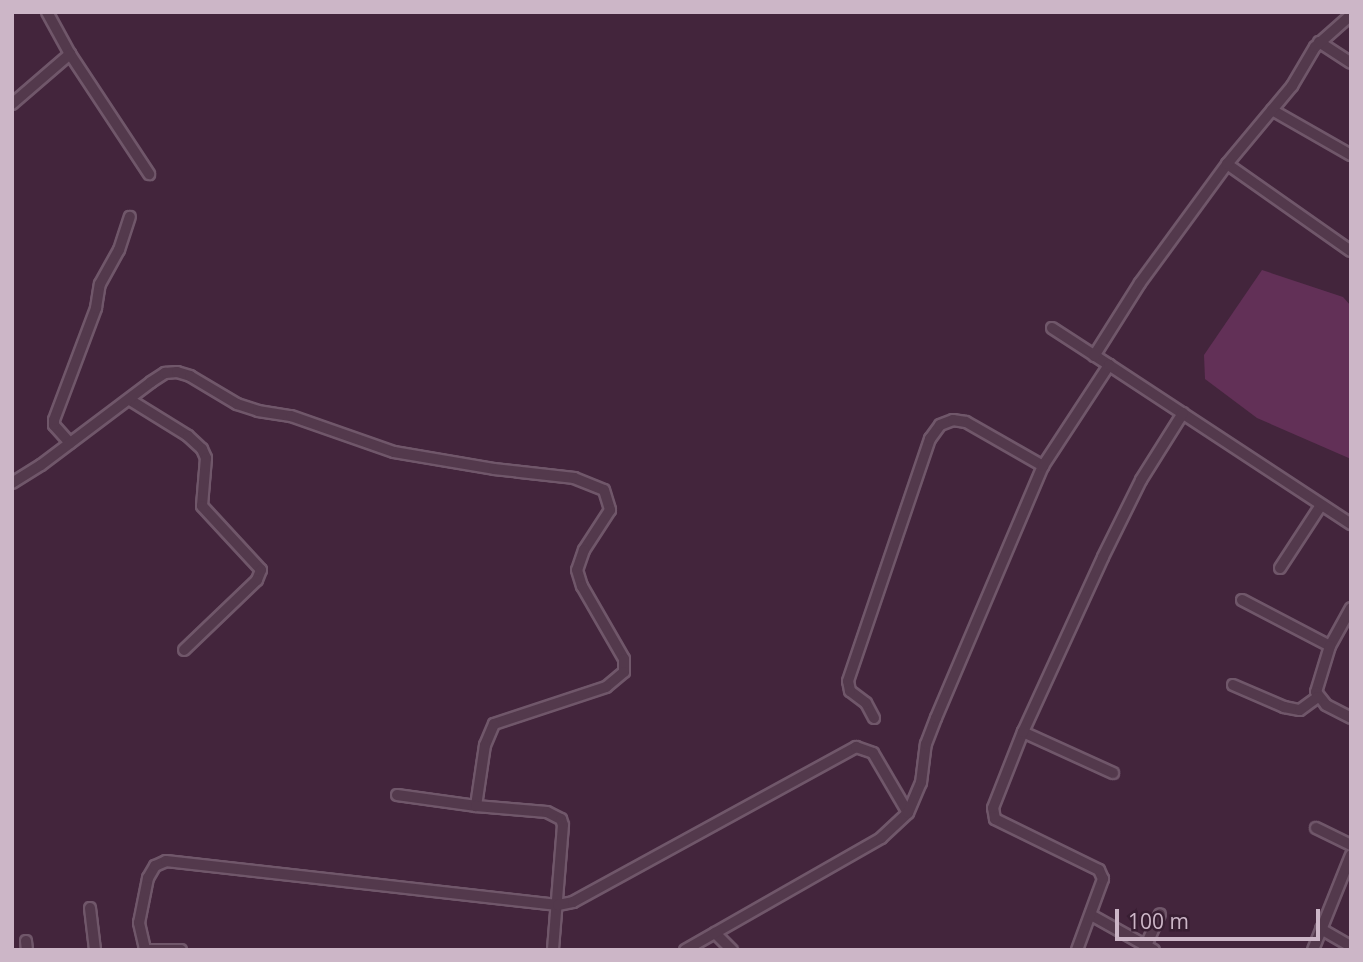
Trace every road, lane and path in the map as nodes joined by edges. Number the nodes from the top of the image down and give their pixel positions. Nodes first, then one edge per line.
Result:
1 (47, 12) edge
2 (1351, 15) edge
3 (1319, 43) junction
4 (70, 54) junction
5 (1351, 63) edge
6 (12, 104) edge
7 (1272, 110) junction
8 (1351, 155) edge
9 (1227, 163) junction
10 (149, 174) dead end
11 (130, 217) dead end
12 (1351, 251) edge
13 (1052, 328) dead end
14 (1094, 356) junction
15 (1109, 365) junction
16 (130, 400) junction
17 (1183, 413) junction
18 (70, 443) junction
19 (1042, 466) junction
20 (12, 483) edge
21 (1321, 505) junction
22 (1351, 524) edge
23 (1280, 568) dead end
24 (1242, 600) dead end
25 (1351, 608) edge
26 (1330, 646) junction
27 (184, 650) dead end
28 (1233, 685) dead end
29 (1318, 697) junction
30 (874, 718) dead end
31 (1351, 718) edge
32 (1023, 732) junction
33 (1113, 773) dead end
34 (397, 795) dead end
35 (477, 806) junction
36 (908, 813) junction
37 (1316, 828) dead end
38 (1351, 845) edge
39 (1351, 855) edge
40 (558, 905) junction
41 (90, 908) dead end
42 (1160, 914) dead end
43 (1091, 915) junction
44 (1321, 929) junction
45 (715, 933) junction
46 (1351, 946) edge
47 (1148, 948) edge
48 (144, 949) edge
49 (95, 950) edge
50 (181, 950) edge
51 (553, 950) edge
52 (685, 950) edge
53 (732, 950) edge
54 (1076, 950) edge
55 (1313, 950) edge

1 - 4 street
2 - 3 street
3 - 5 street
3 - 7 street
4 - 6 street
4 - 10 street
7 - 8 street
7 - 9 street
9 - 12 street
9 - 14 street
11 - 18 street
13 - 14 street
14 - 15 street
15 - 17 street
15 - 19 street
16 - 18 street
16 - 27 street
16 - 35 street
17 - 21 street
17 - 32 street
18 - 20 street
19 - 30 street
19 - 36 street
21 - 22 street
21 - 23 street
24 - 26 street
25 - 26 street
26 - 29 street
28 - 29 street
29 - 31 street
32 - 33 street
32 - 43 street
34 - 35 street
35 - 40 street
36 - 40 street
36 - 45 street
37 - 38 street
39 - 44 street
40 - 48 street
40 - 51 street
41 - 49 street
42 - 47 street
43 - 47 street
43 - 54 street
44 - 46 street
44 - 55 street
45 - 52 street
45 - 53 street
48 - 50 street

